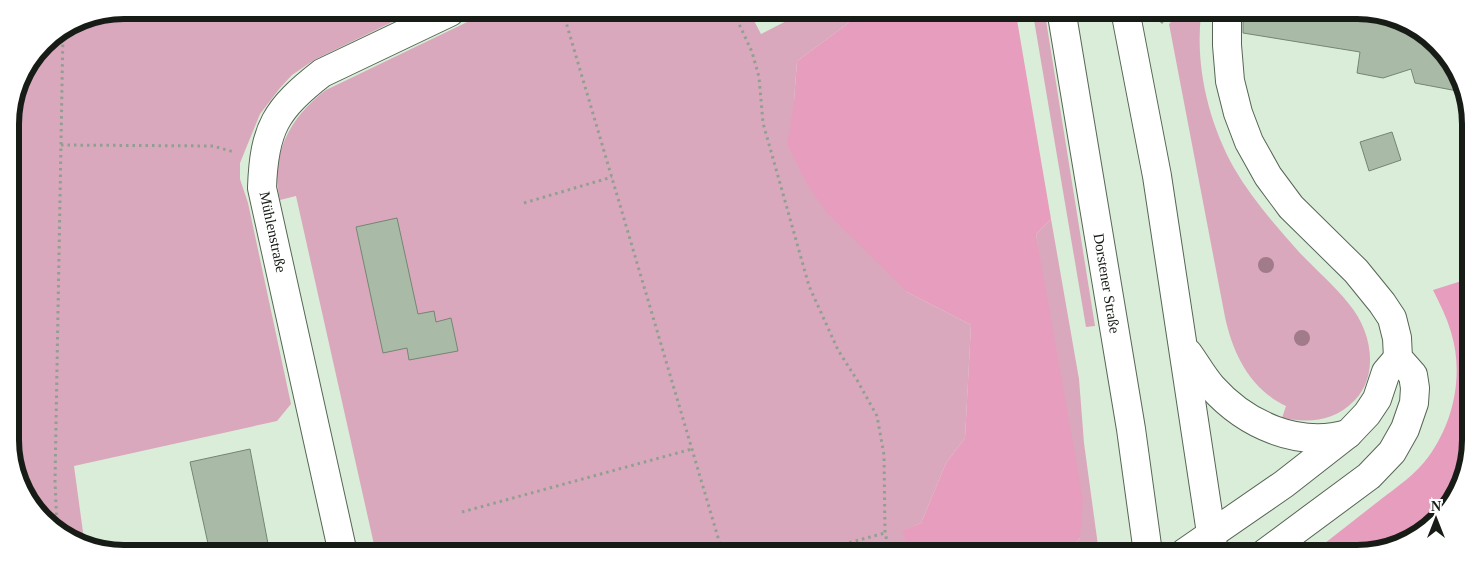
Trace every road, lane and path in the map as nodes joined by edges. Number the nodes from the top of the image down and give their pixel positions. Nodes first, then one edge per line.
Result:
1 (435, 19) edge
2 (565, 19) edge
3 (737, 19) edge
4 (1063, 19) edge
5 (1127, 19) edge
6 (1227, 19) edge
7 (62, 39) edge
8 (60, 144) junction
9 (263, 160) junction
10 (612, 177) junction
11 (524, 203) dead end
12 (1184, 347) junction
13 (1398, 358) junction
14 (1348, 434) junction
15 (692, 449) junction
16 (462, 512) dead end
17 (57, 520) edge
18 (885, 532) junction
19 (1213, 544) edge
20 (341, 545) edge
21 (720, 545) edge
22 (839, 545) edge
23 (888, 545) edge
24 (1147, 545) edge
25 (1276, 545) edge

1 - 9 street, Mühlenstraße
2 - 10 path
3 - 18 path
4 - 24 street, Dorstener Straße
5 - 12 street
6 - 13 street
7 - 8 path
8 - 9 path
8 - 17 path
9 - 20 street, Mühlenstraße
10 - 11 path
10 - 15 path
12 - 14 street
12 - 19 street
13 - 14 street
13 - 25 street
14 - 19 street
15 - 16 path
15 - 21 path
18 - 22 path
18 - 23 path

